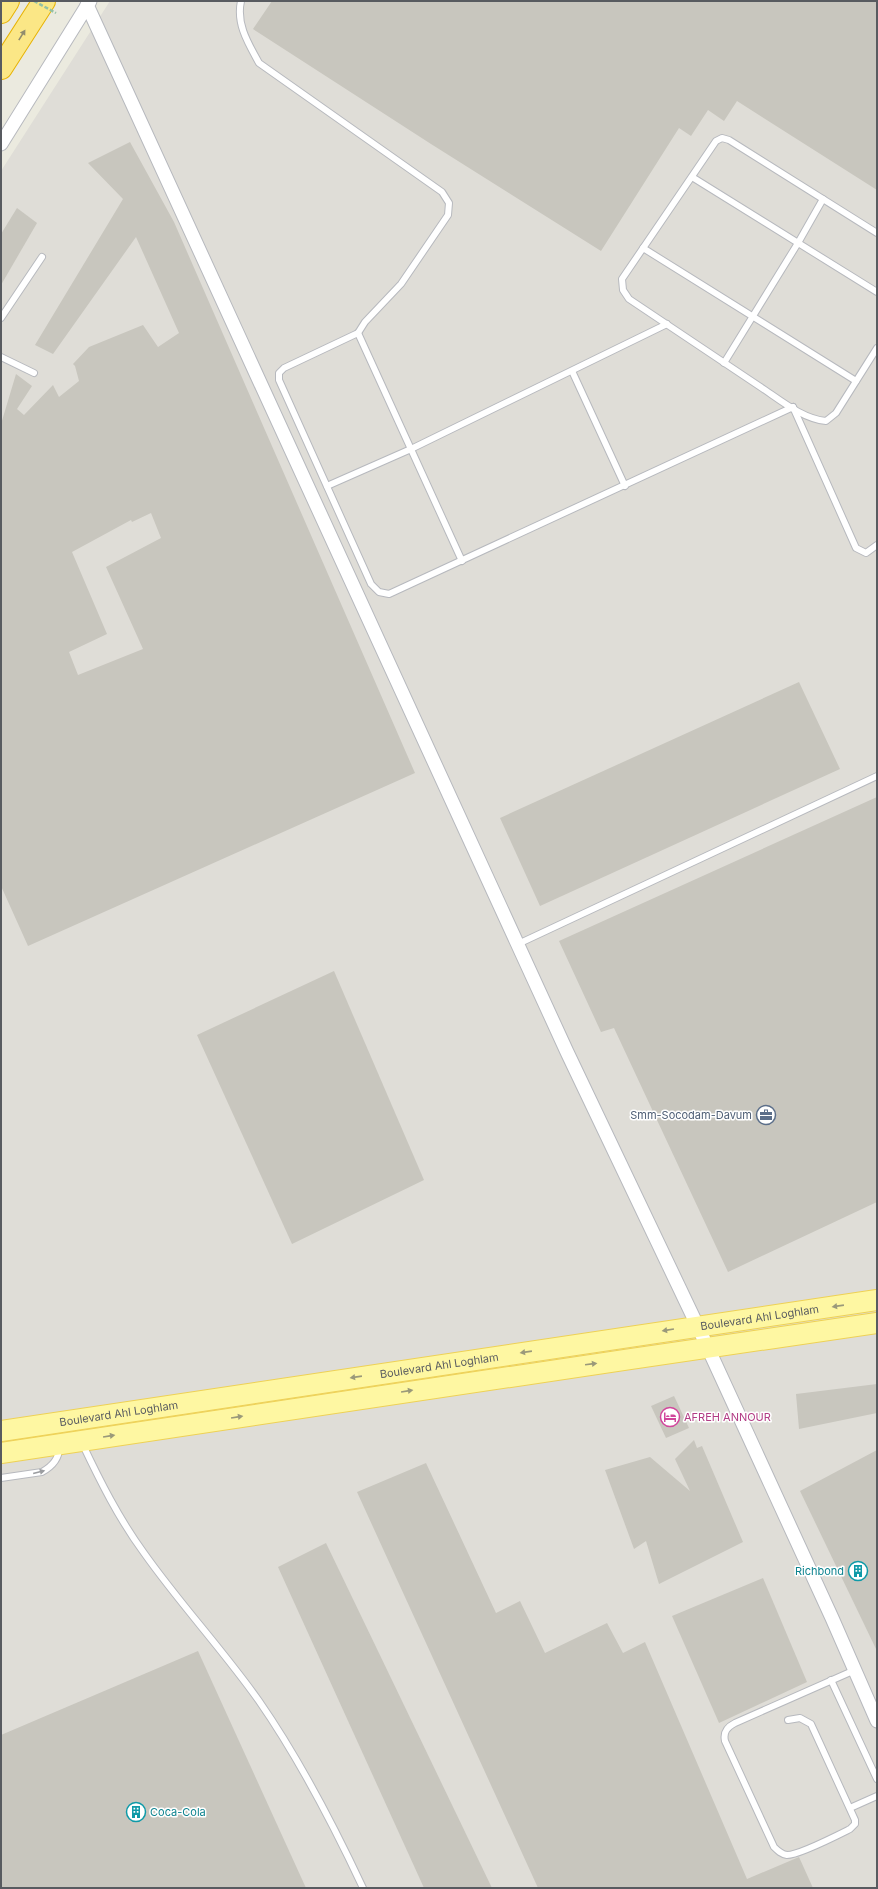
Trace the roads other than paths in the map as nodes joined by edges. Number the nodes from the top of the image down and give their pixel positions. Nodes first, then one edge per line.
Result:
1 (8, 1) edge
2 (241, 1) edge
3 (88, 3) edge
4 (50, 7) edge
5 (1, 12) edge
6 (1, 68) edge
7 (1, 144) edge
8 (692, 177) junction
9 (823, 199) junction
10 (877, 233) edge
11 (798, 243) junction
12 (643, 248) junction
13 (42, 257) dead end
14 (877, 292) edge
15 (753, 316) junction
16 (1, 318) edge
17 (667, 324) junction
18 (358, 333) junction
19 (877, 348) edge
20 (1, 357) edge
21 (724, 363) junction
22 (572, 370) junction
23 (34, 373) dead end
24 (856, 380) junction
25 (793, 407) junction
26 (411, 449) junction
27 (327, 486) junction
28 (625, 486) junction
29 (877, 545) edge
30 (462, 561) junction
31 (877, 776) edge
32 (518, 944) junction
33 (877, 1300) edge
34 (877, 1323) edge
35 (698, 1326) junction
36 (557, 1347) junction
37 (708, 1348) junction
38 (560, 1368) junction
39 (310, 1384) junction
40 (312, 1405) junction
41 (75, 1421) junction
42 (1, 1431) edge
43 (80, 1440) junction
44 (58, 1444) junction
45 (1, 1453) edge
46 (1, 1478) edge
47 (855, 1670) junction
48 (831, 1680) junction
49 (788, 1720) dead end
50 (877, 1721) edge
51 (877, 1779) edge
52 (877, 1796) edge
53 (850, 1808) junction
54 (363, 1888) edge

1 - 5 highway
2 - 18 lane
3 - 7 street
3 - 32 street
6 -> 4 highway
8 - 9 lane
8 - 11 lane
8 - 12 lane
9 - 10 lane
9 - 11 lane
11 - 14 lane
11 - 15 lane
12 - 15 lane
12 - 17 lane
13 - 16 lane
15 - 21 lane
15 - 24 lane
17 - 21 lane
17 - 22 lane
18 - 26 lane
18 - 27 lane
19 - 24 lane
20 - 23 lane
21 - 25 lane
22 - 26 lane
22 - 28 lane
24 - 25 lane
25 - 28 lane
25 - 29 lane
26 - 27 lane
26 - 30 lane
27 - 30 lane
28 - 30 lane
31 - 32 lane
32 - 35 street
33 -> 35 main road, Boulevard Ahl Loghlam
34 - 37 main road, Boulevard Ahl Loghlam
35 -> 36 main road, Boulevard Ahl Loghlam
35 - 37 street
36 - 38 main road
36 -> 39 main road, Boulevard Ahl Loghlam
38 -> 37 main road, Boulevard Ahl Loghlam
37 - 47 street
40 -> 38 main road, Boulevard Ahl Loghlam
39 - 40 main road
39 - 41 main road, Boulevard Ahl Loghlam
43 -> 40 main road, Boulevard Ahl Loghlam
41 - 42 main road, Boulevard Ahl Loghlam
41 - 43 main road
43 - 44 main road, Boulevard Ahl Loghlam
43 - 54 lane
44 - 45 main road, Boulevard Ahl Loghlam
46 -> 44 lane
47 - 48 lane
47 - 50 street
48 - 51 lane
48 - 53 lane
49 - 53 lane
52 - 53 lane

